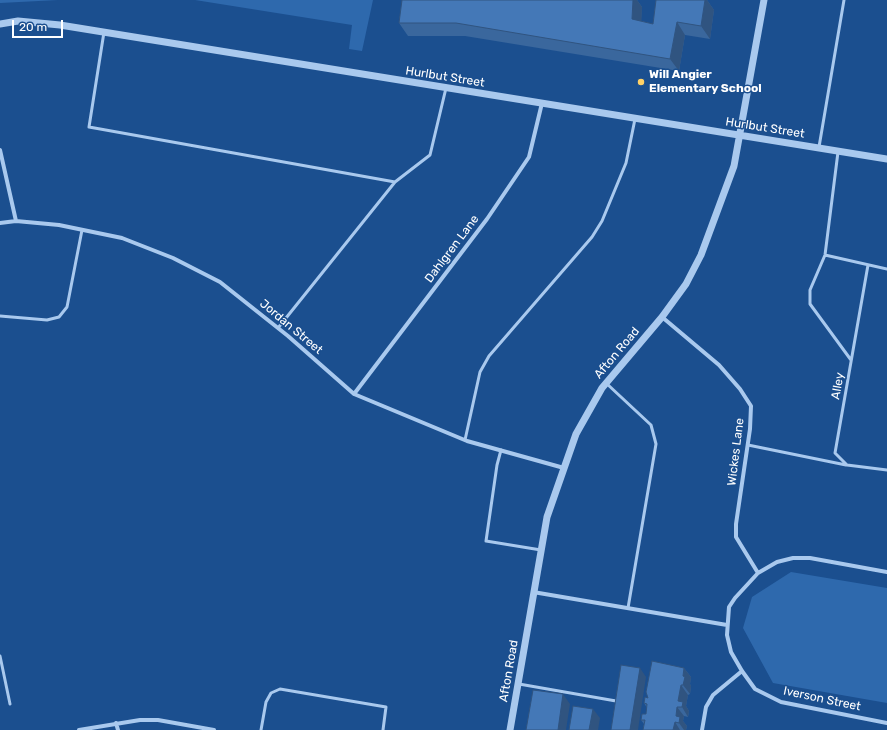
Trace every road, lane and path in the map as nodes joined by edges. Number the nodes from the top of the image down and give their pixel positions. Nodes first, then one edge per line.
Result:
1 (764, 0) edge
2 (844, 0) edge
3 (0, 24) edge
4 (104, 32) junction
5 (446, 88) junction
6 (542, 103) junction
7 (635, 118) junction
8 (739, 135) junction
9 (819, 147) junction
10 (0, 150) edge
11 (839, 150) junction
12 (887, 159) edge
13 (395, 182) junction
14 (16, 221) junction
15 (0, 223) edge
16 (82, 230) junction
17 (825, 255) junction
18 (868, 265) junction
19 (887, 269) edge
20 (0, 316) edge
21 (662, 317) junction
22 (278, 328) junction
23 (851, 360) junction
24 (606, 384) junction
25 (354, 394) junction
26 (464, 440) junction
27 (748, 445) junction
28 (502, 450) junction
29 (847, 465) junction
30 (564, 468) junction
31 (887, 470) edge
32 (541, 550) junction
33 (887, 572) edge
34 (758, 573) junction
35 (533, 592) junction
36 (628, 608) junction
37 (727, 625) junction
38 (0, 656) edge
39 (742, 671) junction
40 (518, 684) junction
41 (617, 694) edge
42 (616, 701) junction
43 (10, 704) dead end
44 (614, 709) edge
45 (116, 723) junction
46 (887, 723) edge
47 (79, 730) edge
48 (118, 730) edge
49 (214, 730) edge
50 (261, 730) edge
51 (383, 730) edge
52 (510, 730) edge
53 (702, 730) edge

1 - 8 street, Afton Road
2 - 9 lane
3 - 4 street, Hurlbut Street
4 - 5 street, Hurlbut Street
4 - 13 lane
5 - 6 street, Hurlbut Street
5 - 13 lane
6 - 7 street, Hurlbut Street
6 - 25 street, Dahlgren Lane
7 - 8 street, Hurlbut Street
7 - 26 lane
8 - 9 street, Hurlbut Street
8 - 21 street, Afton Road
9 - 11 street, Hurlbut Street
10 - 14 street
11 - 12 street, Hurlbut Street
11 - 17 lane
13 - 22 lane
14 - 15 street, Jordan Street
14 - 16 street, Jordan Street
16 - 20 lane
16 - 22 street, Jordan Street
17 - 18 lane
17 - 23 lane
18 - 19 lane
18 - 23 lane, Alley
21 - 24 street, Afton Road
21 - 27 street, Wickes Lane
22 - 25 street, Jordan Street
23 - 29 lane, Alley
24 - 30 street, Afton Road
24 - 36 lane
25 - 26 street, Jordan Street
26 - 28 street, Jordan Street
27 - 29 lane
27 - 34 street, Wickes Lane
28 - 30 street, Jordan Street
28 - 32 lane
29 - 31 lane
30 - 32 street, Afton Road
32 - 35 street, Afton Road
33 - 34 street, Iverson Street
34 - 37 street, Iverson Street
35 - 36 street
35 - 40 street, Afton Road
36 - 37 street
37 - 39 street, Iverson Street
38 - 43 lane
39 - 46 street, Iverson Street
39 - 53 street
40 - 42 lane
40 - 52 street, Afton Road
41 - 42 lane
42 - 44 lane
45 - 47 street
45 - 48 street
45 - 49 street
50 - 51 lane

